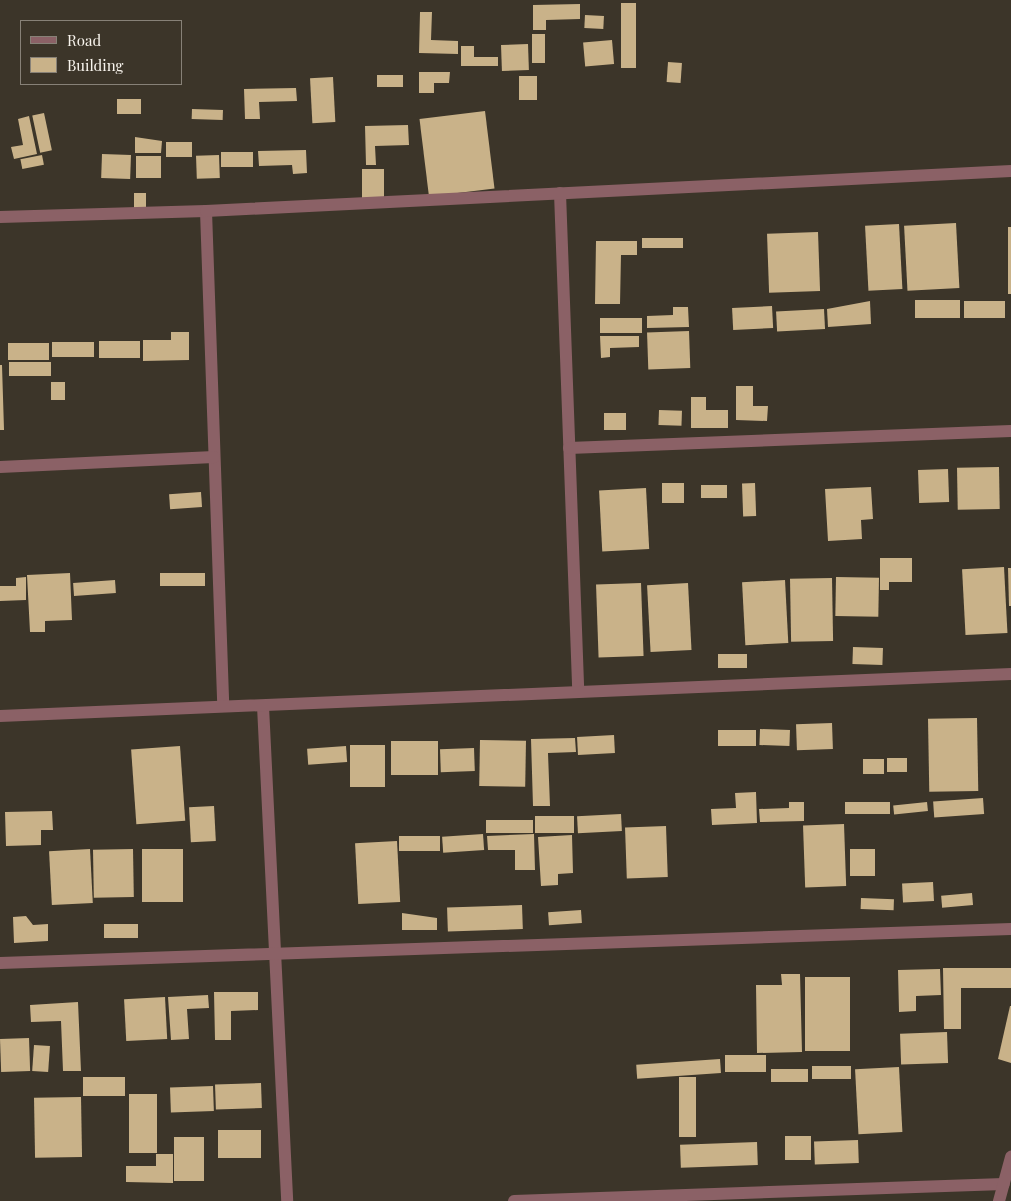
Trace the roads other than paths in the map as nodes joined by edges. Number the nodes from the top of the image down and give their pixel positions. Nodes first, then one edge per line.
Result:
1 (1011, 171) edge
2 (560, 193) junction
3 (206, 211) junction
4 (0, 217) edge
5 (1011, 431) edge
6 (569, 448) junction
7 (214, 457) junction
8 (0, 468) edge
9 (1011, 674) edge
10 (578, 690) junction
11 (223, 705) junction
12 (262, 706) junction
13 (0, 716) edge
14 (1011, 929) edge
15 (277, 954) junction
16 (0, 963) edge
17 (1011, 1157) edge
18 (1004, 1184) junction
19 (287, 1201) edge
20 (514, 1201) edge
21 (999, 1201) edge

1 - 2 street
2 - 3 street
2 - 6 street
3 - 4 street
3 - 7 street
5 - 6 street
6 - 10 street
7 - 8 street
7 - 11 street
9 - 10 street
10 - 12 street
11 - 12 street
11 - 13 street
12 - 15 street
14 - 15 street
15 - 16 street
15 - 19 street
17 - 18 street
18 - 20 street
18 - 21 street

